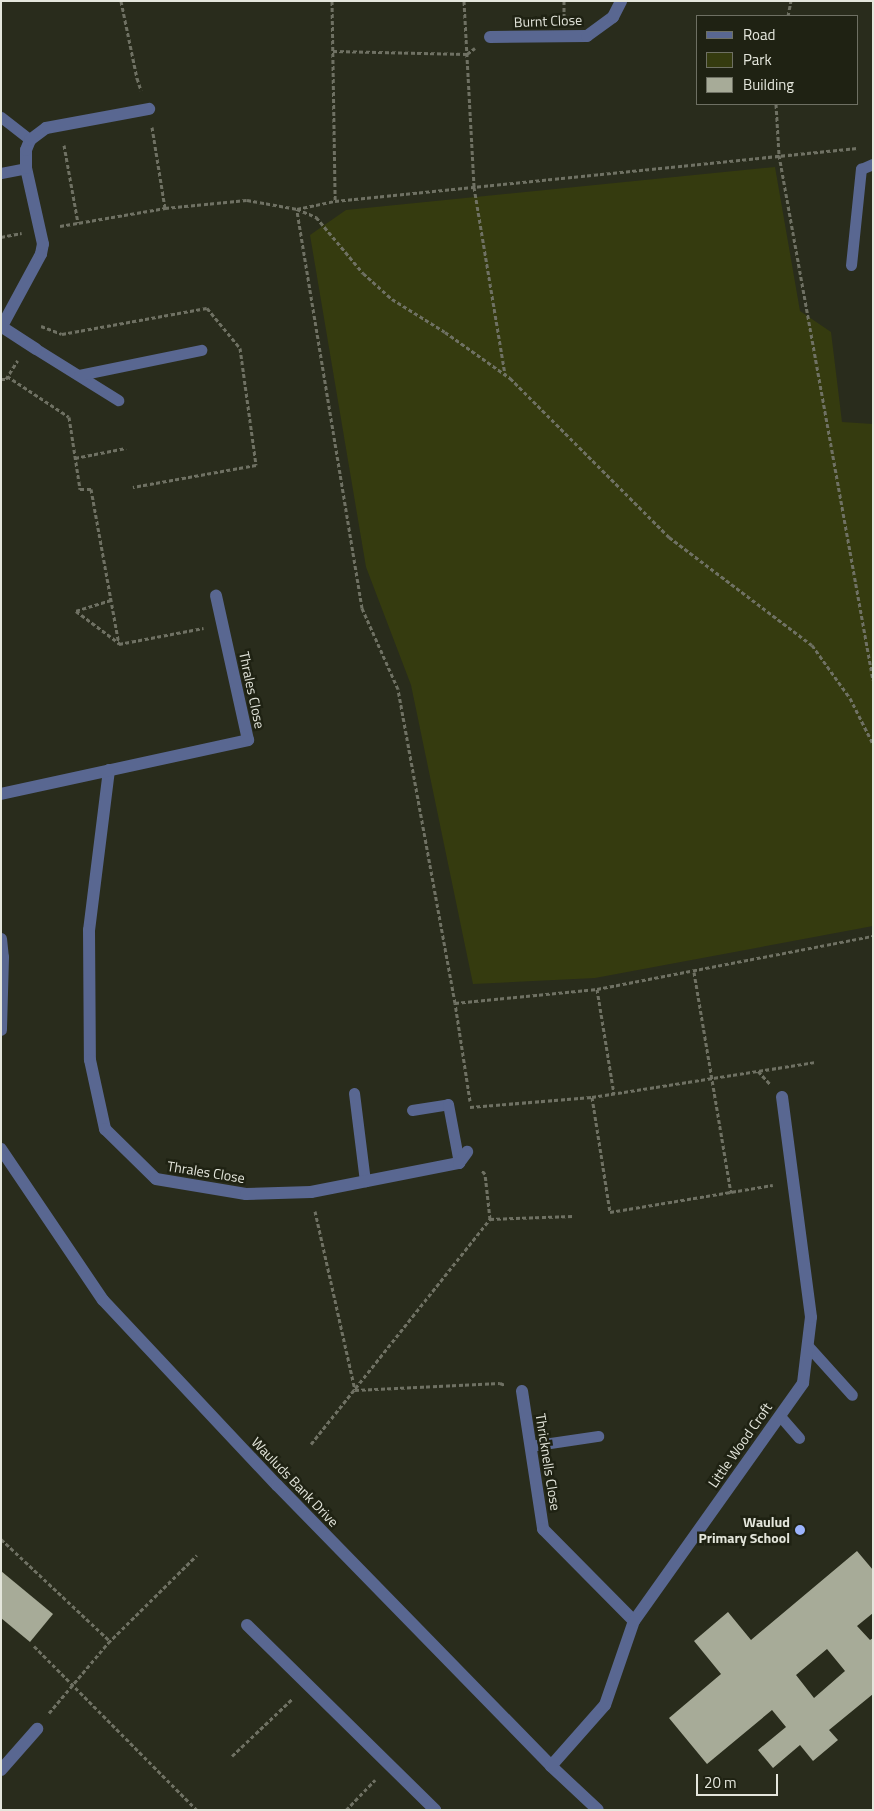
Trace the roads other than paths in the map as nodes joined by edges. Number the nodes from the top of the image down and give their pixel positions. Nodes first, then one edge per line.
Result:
1 (621, 1) edge
2 (490, 37) road end
3 (149, 109) dead end
4 (1, 117) edge
5 (30, 140) junction
6 (873, 164) edge
7 (26, 168) junction
8 (1, 173) edge
9 (851, 265) dead end
10 (2, 327) edge
11 (33, 347) joint
12 (201, 350) dead end
13 (79, 375) junction
14 (118, 400) dead end
15 (216, 596) dead end
16 (109, 770) junction
17 (1, 794) edge
18 (1, 939) edge
19 (1, 1030) edge
20 (354, 1093) dead end
21 (782, 1097) dead end
22 (412, 1110) dead end
23 (1, 1149) edge
24 (463, 1158) joint
25 (365, 1181) junction
26 (808, 1344) junction
27 (522, 1391) road end
28 (852, 1395) dead end
29 (780, 1416) junction
30 (598, 1436) dead end
31 (799, 1438) dead end
32 (530, 1446) junction
33 (634, 1621) junction
34 (247, 1625) dead end
35 (37, 1728) road end
36 (551, 1766) junction
37 (1, 1770) edge
38 (434, 1810) edge
39 (598, 1810) edge

1 - 2 street, Burnt Close
3 - 5 street
4 - 5 lane
5 - 7 street
6 - 9 lane
7 - 8 lane
7 - 10 street
10 - 11 street
11 - 13 lane
12 - 13 lane
13 - 14 lane
15 - 16 street, Thrales Close
16 - 17 street, Thrales Close
16 - 25 street, Thrales Close
18 - 19 street
20 - 25 lane
21 - 26 street, Little Wood Croft
22 - 24 lane
23 - 36 street, Wauluds Bank Drive
24 - 25 street, Thrales Close
26 - 28 lane
26 - 29 street, Little Wood Croft
27 - 32 street, Thricknells Close
29 - 31 lane
29 - 33 street, Little Wood Croft
30 - 32 lane
32 - 33 street, Thricknells Close
33 - 36 street, Little Wood Croft
34 - 38 street
35 - 37 street
36 - 39 street, Wauluds Bank Drive

